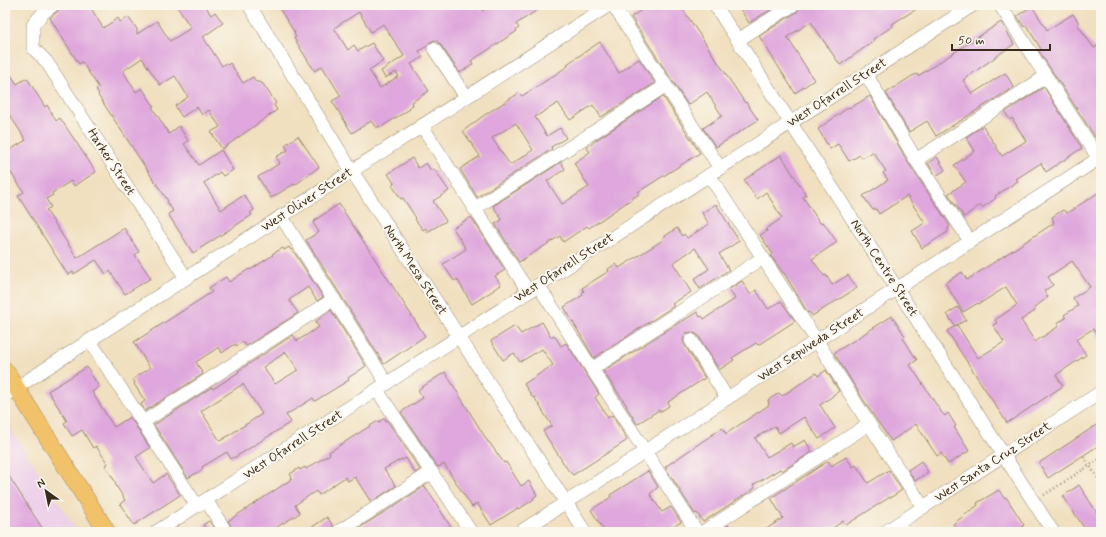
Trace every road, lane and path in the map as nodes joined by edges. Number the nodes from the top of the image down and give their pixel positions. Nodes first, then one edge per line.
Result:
1 (53, 5) edge
2 (249, 5) edge
3 (609, 5) edge
4 (715, 5) edge
5 (793, 5) edge
6 (973, 5) edge
7 (1000, 5) edge
8 (738, 40) junction
9 (434, 49) dead end
10 (866, 74) junction
11 (1045, 77) junction
12 (665, 86) junction
13 (466, 97) junction
14 (790, 123) junction
15 (422, 126) junction
16 (1100, 158) edge
17 (916, 160) junction
18 (352, 171) junction
19 (714, 172) junction
20 (474, 209) junction
21 (281, 216) junction
22 (970, 241) junction
23 (763, 258) junction
24 (186, 278) junction
25 (533, 288) junction
26 (897, 288) junction
27 (334, 299) junction
28 (458, 337) junction
29 (90, 340) junction
30 (691, 340) dead end
31 (817, 341) junction
32 (592, 369) junction
33 (5, 370) edge
34 (382, 387) junction
35 (10, 391) edge
36 (1101, 392) edge
37 (727, 398) junction
38 (143, 422) junction
39 (869, 424) junction
40 (644, 452) junction
41 (1003, 455) junction
42 (1084, 457) dead end
43 (1101, 458) edge
44 (1090, 466) junction
45 (432, 472) junction
46 (1101, 483) edge
47 (1033, 501) junction
48 (565, 502) junction
49 (201, 503) junction
50 (923, 507) junction
51 (107, 532) edge
52 (156, 532) edge
53 (226, 532) edge
54 (338, 532) edge
55 (471, 532) edge
56 (520, 532) edge
57 (585, 532) edge
58 (697, 532) edge
59 (703, 532) edge
60 (885, 532) edge
61 (1053, 532) edge

1 - 24 street, Harker Street
2 - 18 street, North Mesa Street
3 - 12 street
3 - 13 street, West Oliver Street
4 - 8 street, North Centre Street
5 - 8 street
6 - 10 street, West Ofarrell Street
7 - 11 street
8 - 14 street, North Centre Street
9 - 13 street
10 - 14 street, West Ofarrell Street
10 - 17 street
11 - 16 street
11 - 17 street
12 - 19 street
12 - 20 street
13 - 15 street, West Oliver Street
14 - 19 street, West Ofarrell Street
14 - 26 street, North Centre Street
15 - 18 street, West Oliver Street
15 - 20 street
16 - 22 street, West Sepulveda Street
17 - 22 street
18 - 21 street, West Oliver Street
18 - 28 street, North Mesa Street
19 - 23 street
19 - 25 street, West Ofarrell Street
20 - 25 street
21 - 24 street, West Oliver Street
21 - 27 street
22 - 26 street, West Sepulveda Street
23 - 31 street
23 - 32 street
24 - 29 street, West Oliver Street
25 - 28 street, West Ofarrell Street
25 - 32 street
26 - 31 street, West Sepulveda Street
26 - 41 street, North Centre Street
27 - 34 street
27 - 38 street
28 - 34 street, West Ofarrell Street
28 - 48 street, North Mesa Street
29 - 35 street, West Oliver Street
29 - 38 street
30 - 37 street
31 - 37 street, West Sepulveda Street
31 - 39 street
32 - 40 street
33 - 35 main road
34 - 45 street
34 - 49 street, West Ofarrell Street
35 - 51 main road
36 - 41 street, West Santa Cruz Street
37 - 40 street, West Sepulveda Street
38 - 49 street
39 - 50 street
39 - 59 street
40 - 48 street, West Sepulveda Street
40 - 58 street
41 - 47 street, North Centre Street
41 - 50 street, West Santa Cruz Street
42 - 44 path
43 - 44 path
44 - 46 path
44 - 47 path
45 - 54 street
45 - 55 street
47 - 61 street, North Centre Street
48 - 56 street, West Sepulveda Street
48 - 57 street, North Mesa Street
49 - 52 street, West Ofarrell Street
49 - 53 street
50 - 60 street, West Santa Cruz Street

